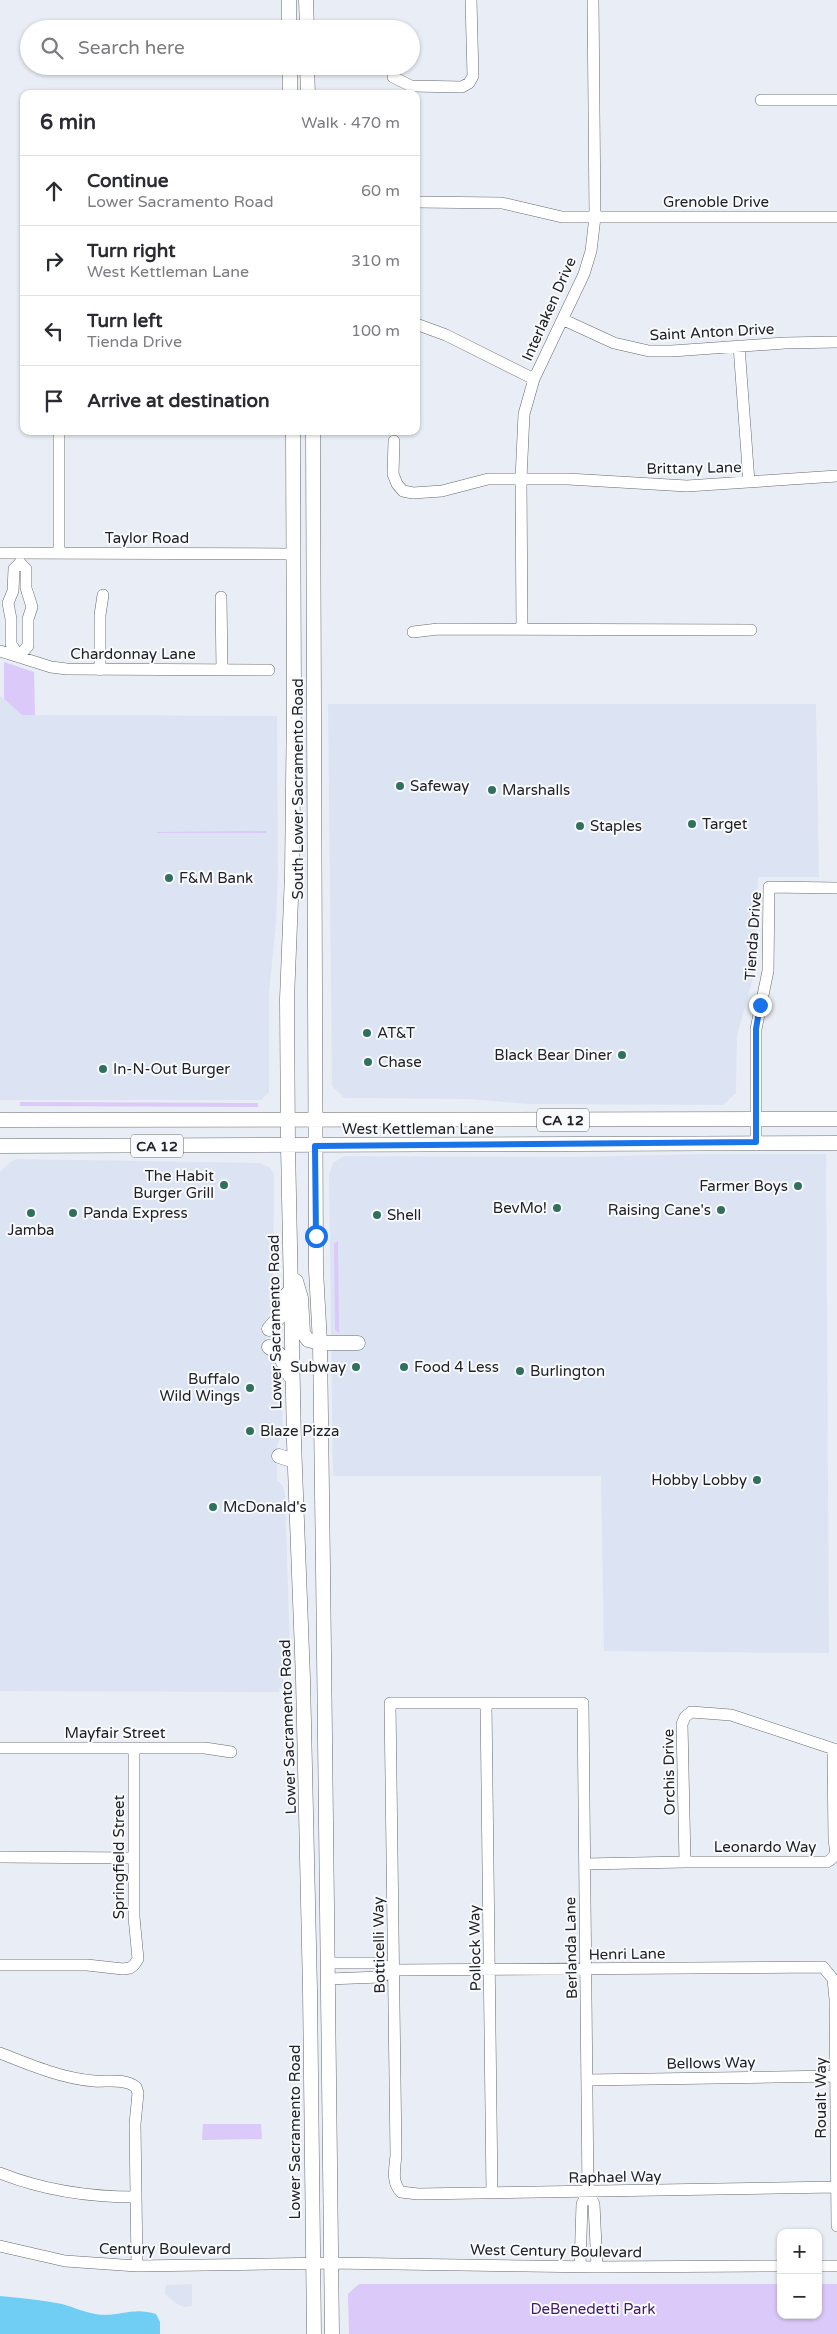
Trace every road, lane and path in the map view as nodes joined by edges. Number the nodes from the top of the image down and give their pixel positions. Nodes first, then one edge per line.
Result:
1 (289, 0) edge
2 (306, 0) edge
3 (471, 0) edge
4 (593, 0) edge
5 (289, 20) edge
6 (307, 20) edge
7 (290, 75) edge
8 (307, 75) edge
9 (393, 77) dead end
10 (290, 90) edge
11 (308, 90) edge
12 (761, 100) dead end
13 (837, 100) edge
14 (420, 202) edge
15 (595, 217) junction
16 (837, 217) edge
17 (564, 320) junction
18 (420, 325) edge
19 (837, 342) edge
20 (739, 346) junction
21 (534, 379) junction
22 (59, 435) edge
23 (293, 435) edge
24 (313, 435) edge
25 (394, 442) dead end
26 (837, 476) edge
27 (521, 478) junction
28 (749, 482) junction
29 (0, 553) edge
30 (59, 553) junction
31 (294, 554) junction
32 (20, 558) junction
33 (103, 595) dead end
34 (221, 597) dead end
35 (314, 604) junction
36 (11, 619) junction
37 (28, 619) junction
38 (522, 629) junction
39 (751, 630) dead end
40 (413, 632) dead end
41 (0, 651) edge
42 (19, 656) junction
43 (100, 670) junction
44 (222, 670) junction
45 (269, 670) dead end
46 (837, 888) edge
47 (756, 1119) junction
48 (837, 1119) edge
49 (0, 1120) edge
50 (288, 1120) junction
51 (315, 1120) junction
52 (756, 1142) junction
53 (837, 1143) edge
54 (0, 1146) edge
55 (288, 1146) junction
56 (315, 1146) junction
57 (290, 1269) junction
58 (269, 1329) dead end
59 (320, 1343) junction
60 (358, 1343) dead end
61 (269, 1347) dead end
62 (292, 1391) junction
63 (279, 1461) dead end
64 (294, 1461) junction
65 (486, 1703) junction
66 (0, 1748) edge
67 (134, 1748) junction
68 (835, 1750) edge
69 (231, 1752) dead end
70 (0, 1858) edge
71 (134, 1858) junction
72 (685, 1862) junction
73 (585, 1864) junction
74 (328, 1963) junction
75 (0, 1965) edge
76 (394, 1970) junction
77 (490, 1970) junction
78 (586, 1970) junction
79 (828, 1972) joint
80 (328, 1979) junction
81 (0, 2053) edge
82 (836, 2076) junction
83 (587, 2080) junction
84 (0, 2173) edge
85 (836, 2187) edge
86 (396, 2188) joint
87 (492, 2193) junction
88 (588, 2193) junction
89 (136, 2197) junction
90 (837, 2226) edge
91 (0, 2246) edge
92 (312, 2263) junction
93 (331, 2263) junction
94 (137, 2266) junction
95 (580, 2266) junction
96 (777, 2266) edge
97 (822, 2266) edge
98 (837, 2266) edge
99 (597, 2267) junction
100 (314, 2334) edge
101 (332, 2334) edge

1 - 5 main road
2 - 6 main road
3 - 9 street
4 - 15 street, Interlaken Drive
7 - 10 main road
8 - 11 main road
12 - 13 street
14 - 15 street, Grenoble Drive
15 - 16 street, Grenoble Drive
15 - 17 street, Interlaken Drive
17 - 20 street, Saint Anton Drive
17 - 21 street, Interlaken Drive
18 - 21 street
19 - 20 street, Saint Anton Drive
20 - 28 street
21 - 27 street, Interlaken Drive
22 - 30 street
23 - 31 main road, South Lower Sacramento Road
24 - 35 main road, South Lower Sacramento Road
25 - 27 street, Brittany Lane
26 - 28 street, Brittany Lane
27 - 28 street, Brittany Lane
27 - 38 street, Interlaken Drive
29 - 32 street, Taylor Road
30 - 31 street, Taylor Road
30 - 32 street, Taylor Road
31 - 35 main road
31 - 50 main road, South Lower Sacramento Road
32 - 36 street
32 - 37 street
33 - 43 street
34 - 44 street
35 - 51 main road, South Lower Sacramento Road
36 - 37 street
36 - 42 street
37 - 42 street
38 - 39 street
38 - 40 street
41 - 42 street, Chardonnay Lane
42 - 43 street, Chardonnay Lane
43 - 44 street, Chardonnay Lane
44 - 45 street, Chardonnay Lane
46 - 47 street, Tienda Drive
47 - 48 main road, West Kettleman Lane / CA 12
47 - 51 main road, West Kettleman Lane / CA 12
47 - 52 street, Tienda Drive
49 - 50 main road, West Kettleman Lane / CA 12
50 - 51 main road, West Kettleman Lane / CA 12
50 - 55 main road, Lower Sacramento Road
51 - 56 main road, South Lower Sacramento Road
52 - 53 main road, West Kettleman Lane / CA 12
52 - 56 main road, West Kettleman Lane / CA 12
54 - 55 main road, West Kettleman Lane / CA 12
55 - 56 main road, West Kettleman Lane / CA 12
55 - 57 main road, Lower Sacramento Road
56 - 59 main road
57 - 58 main road
57 - 59 main road
57 - 62 main road, Lower Sacramento Road
59 - 60 main road
59 - 74 main road
61 - 62 main road
62 - 64 main road, Lower Sacramento Road
63 - 64 main road
64 - 92 main road, Lower Sacramento Road
65 - 73 street, Berlanda Lane
65 - 76 street, Botticelli Way
65 - 77 street, Pollock Way
66 - 67 street, Mayfair Street
67 - 69 street, Mayfair Street
67 - 71 street, Springfield Street
68 - 72 street, Leonardo Way
68 - 72 street, Orchis Drive
70 - 71 street
71 - 75 street, Springfield Street
72 - 73 street, Leonardo Way
73 - 78 street, Berlanda Lane
74 - 76 street, Henri Lane
74 - 80 main road
76 - 77 street, Henri Lane
76 - 80 street, Henri Lane
76 - 86 street, Botticelli Way
77 - 78 street, Henri Lane
77 - 87 street, Pollock Way
78 - 79 street, Henri Lane
78 - 83 street, Berlanda Lane
79 - 82 street, Roualt Way
80 - 93 main road
81 - 89 street
82 - 83 street, Bellows Way
82 - 85 street, Roualt Way
83 - 88 street, Berlanda Lane
84 - 89 street
85 - 88 street, Raphael Way
85 - 90 street, Roualt Way
86 - 87 street, Raphael Way
87 - 88 street, Raphael Way
88 - 95 street, Berlanda Lane
88 - 99 street, Berlanda Lane
89 - 94 street
91 - 94 street, Century Boulevard
92 - 93 street, Century Boulevard
92 - 94 street, Century Boulevard
92 - 100 main road, Lower Sacramento Road
93 - 95 street, West Century Boulevard
93 - 101 main road
95 - 99 street, West Century Boulevard
96 - 99 street, West Century Boulevard
97 - 98 street

